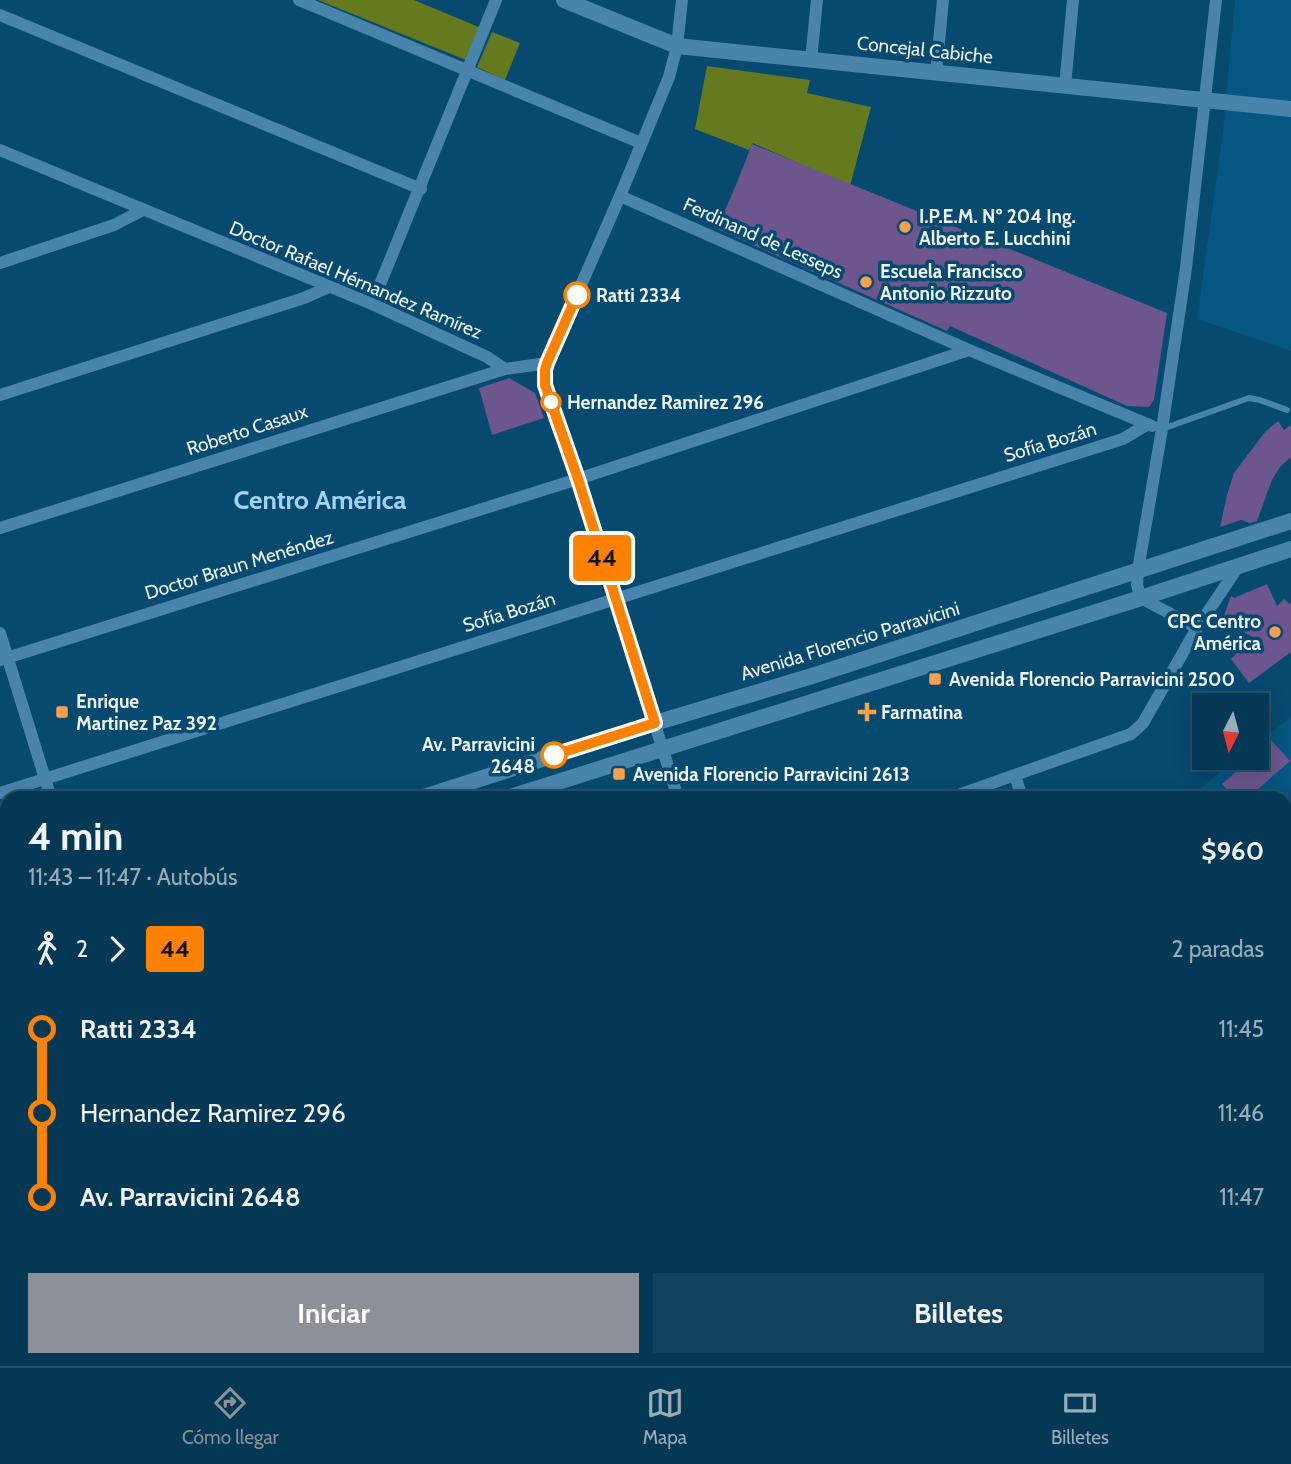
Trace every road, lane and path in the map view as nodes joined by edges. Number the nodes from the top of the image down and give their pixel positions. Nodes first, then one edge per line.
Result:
1 (299, 0) edge
2 (496, 0) edge
3 (564, 0) edge
4 (682, 0) edge
5 (817, 0) edge
6 (943, 0) edge
7 (1073, 0) edge
8 (1216, 0) edge
9 (0, 15) edge
10 (677, 46) junction
11 (811, 60) junction
12 (469, 70) junction
13 (936, 73) junction
14 (1065, 86) junction
15 (1206, 100) junction
16 (1291, 109) edge
17 (641, 143) junction
18 (0, 150) edge
19 (421, 189) junction
20 (620, 196) junction
21 (143, 210) junction
22 (0, 263) edge
23 (329, 287) junction
24 (372, 304) junction
25 (969, 349) junction
26 (547, 363) junction
27 (505, 369) junction
28 (0, 395) edge
29 (1287, 410) dead end
30 (1148, 424) junction
31 (1162, 429) junction
32 (578, 479) junction
33 (1291, 521) edge
34 (0, 528) edge
35 (1291, 549) edge
36 (1238, 567) junction
37 (1138, 570) junction
38 (1141, 598) junction
39 (615, 599) junction
40 (1197, 628) junction
41 (0, 633) edge
42 (4, 658) edge
43 (655, 723) junction
44 (662, 749) junction
45 (1014, 775) junction
46 (45, 779) junction
47 (6, 791) edge
48 (49, 791) edge
49 (442, 791) edge
50 (529, 791) edge
51 (676, 791) edge
52 (969, 791) edge
53 (1020, 791) edge

1 - 12 street
2 - 12 street
3 - 10 main road, Concejal Cabiche
4 - 10 street
5 - 11 street
6 - 13 street
7 - 14 street
8 - 15 street
9 - 19 street
10 - 11 main road, Concejal Cabiche
10 - 17 street
11 - 13 main road, Concejal Cabiche
12 - 17 street
12 - 19 street
13 - 14 main road, Concejal Cabiche
14 - 15 main road, Concejal Cabiche
15 - 16 main road, Concejal Cabiche
15 - 31 street
17 - 20 street
18 - 21 street, Doctor Rafael Hérnandez Ramírez
19 - 24 street
20 - 25 street, Ferdinand de Lesseps
20 - 26 street
21 - 22 street
21 - 23 street, Doctor Rafael Hérnandez Ramírez
23 - 24 street, Doctor Rafael Hérnandez Ramírez
23 - 28 street
24 - 27 street, Doctor Rafael Hérnandez Ramírez
25 - 30 street, Ferdinand de Lesseps
25 - 32 street, Doctor Braun Menéndez
26 - 27 street
26 - 32 street
27 - 34 street, Roberto Casaux
29 - 31 lane
30 - 31 street, Ferdinand de Lesseps
30 - 39 street, Sofía Bozán
31 - 37 street
32 - 39 street
32 - 42 street, Doctor Braun Menéndez
33 - 37 main road, Avenida Florencio Parravicini
35 - 36 main road
36 - 38 main road
36 - 40 street
37 - 38 street
37 - 43 main road, Avenida Florencio Parravicini
38 - 40 street
38 - 44 main road
39 - 43 street
39 - 46 street, Sofía Bozán
40 - 45 street
41 - 42 street
42 - 46 street
43 - 44 street
43 - 49 main road, Avenida Florencio Parravicini
44 - 50 main road
44 - 51 street
45 - 52 street
45 - 53 street
46 - 47 street, Sofía Bozán
46 - 48 street

